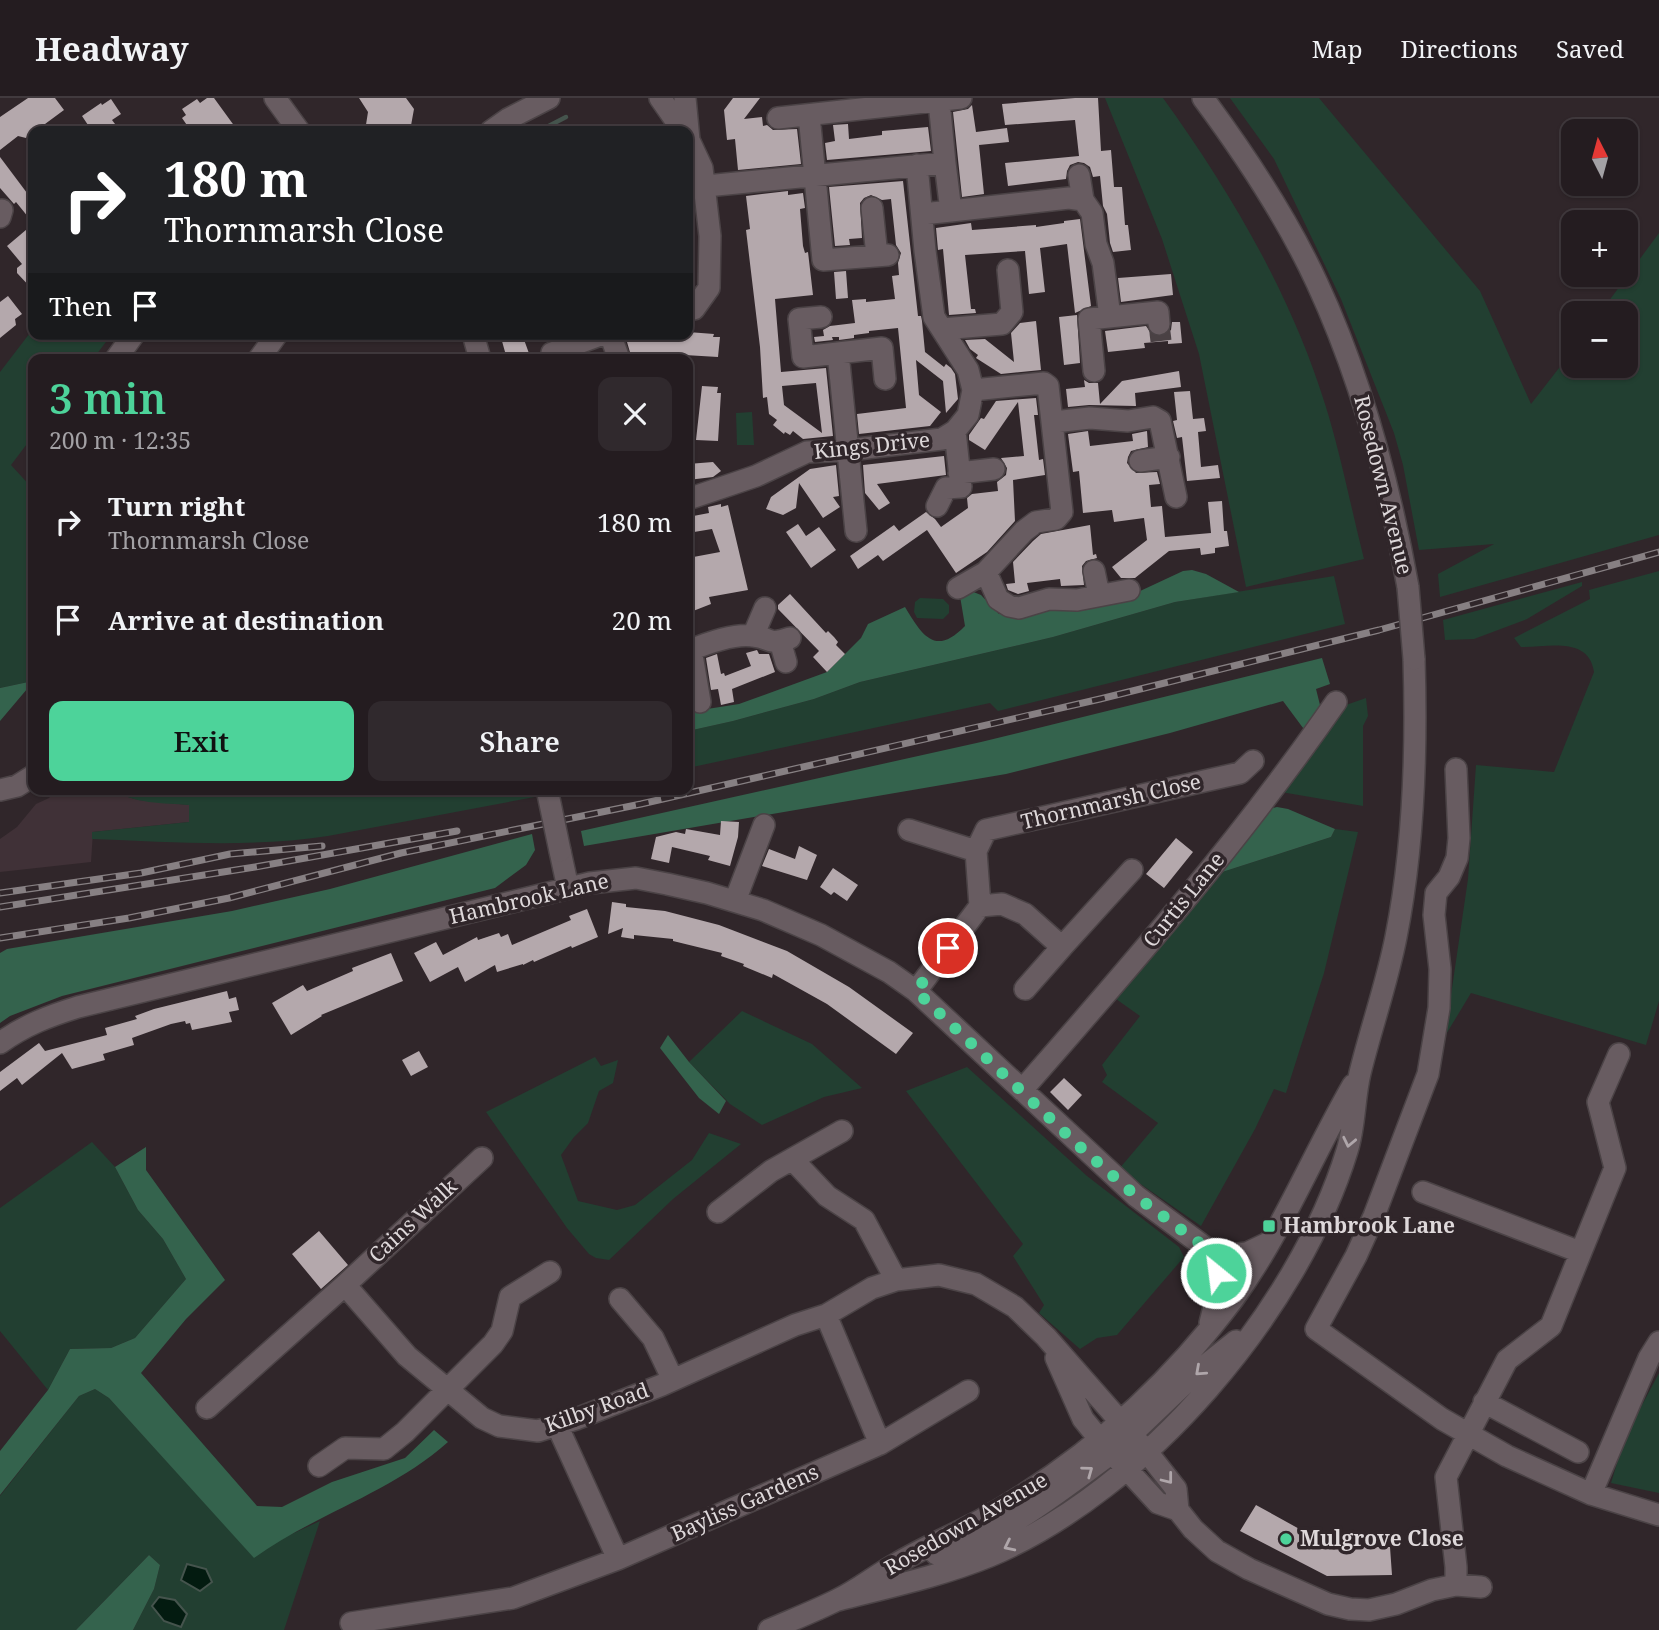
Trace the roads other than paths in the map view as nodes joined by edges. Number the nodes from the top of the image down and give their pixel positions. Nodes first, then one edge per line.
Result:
1 (275, 98) edge
2 (549, 98) edge
3 (660, 98) edge
4 (685, 98) edge
5 (961, 98) edge
6 (1203, 98) edge
7 (939, 100) junction
8 (876, 103) edge
9 (809, 115) junction
10 (778, 118) dead end
11 (289, 126) edge
12 (498, 126) edge
13 (680, 126) edge
14 (686, 126) edge
15 (693, 149) edge
16 (946, 163) junction
17 (917, 165) junction
18 (1079, 175) dead end
19 (815, 177) junction
20 (706, 186) junction
21 (1076, 199) junction
22 (872, 208) dead end
23 (951, 211) junction
24 (922, 214) junction
25 (1007, 270) dead end
26 (693, 309) edge
27 (821, 317) dead end
28 (1110, 317) junction
29 (1153, 318) dead end
30 (942, 329) junction
31 (581, 340) edge
32 (549, 349) edge
33 (838, 353) junction
34 (1094, 370) dead end
35 (885, 379) dead end
36 (973, 390) junction
37 (1054, 422) junction
38 (955, 431) junction
39 (849, 450) junction
40 (1169, 457) junction
41 (1140, 461) dead end
42 (994, 469) dead end
43 (959, 473) junction
44 (693, 497) edge
45 (1176, 497) dead end
46 (937, 506) dead end
47 (856, 531) dead end
48 (1094, 571) dead end
49 (986, 572) junction
50 (958, 588) dead end
51 (1129, 590) dead end
52 (1099, 595) junction
53 (765, 608) dead end
54 (753, 636) junction
55 (693, 649) edge
56 (786, 662) dead end
57 (693, 666) edge
58 (700, 702) dead end
59 (1336, 702) dead end
60 (1254, 761) dead end
61 (1456, 769) dead end
62 (28, 779) edge
63 (4, 793) edge
64 (548, 795) edge
65 (764, 825) dead end
66 (909, 830) dead end
67 (976, 850) junction
68 (1132, 870) dead end
69 (568, 888) junction
70 (735, 901) junction
71 (980, 906) junction
72 (1062, 947) junction
73 (1026, 989) dead end
74 (916, 991) junction
75 (0, 1043) edge
76 (1619, 1055) dead end
77 (1359, 1074) junction
78 (1022, 1090) junction
79 (842, 1131) dead end
80 (482, 1158) dead end
81 (793, 1160) junction
82 (1423, 1192) dead end
83 (718, 1212) dead end
84 (1270, 1242) junction
85 (1206, 1248) junction
86 (1580, 1252) junction
87 (550, 1272) dead end
88 (897, 1280) junction
89 (345, 1285) junction
90 (620, 1299) dead end
91 (826, 1315) junction
92 (1209, 1329) junction
93 (1254, 1329) junction
94 (1046, 1337) junction
95 (1659, 1342) edge
96 (673, 1380) junction
97 (448, 1390) junction
98 (968, 1391) dead end
99 (1484, 1402) junction
100 (207, 1408) dead end
101 (557, 1425) junction
102 (1127, 1428) junction
103 (1469, 1434) junction
104 (880, 1444) junction
105 (1147, 1452) junction
106 (1578, 1452) dead end
107 (1113, 1454) junction
108 (319, 1466) dead end
109 (1591, 1494) junction
110 (1178, 1510) junction
111 (1659, 1515) edge
112 (618, 1559) junction
113 (1456, 1585) junction
114 (1481, 1587) dead end
115 (838, 1600) junction
116 (351, 1623) dead end
117 (769, 1630) edge

1 - 11 street
2 - 12 street
3 - 13 street
4 - 14 street
5 - 7 street
6 - 77 street, Rosedown Avenue, bridge
7 - 8 street
7 - 16 street
8 - 9 street
9 - 10 street
9 - 19 street
15 - 20 street
16 - 17 street
16 - 23 street
17 - 19 street
17 - 24 street
18 - 21 street
19 - 20 street
19 - 22 street
20 - 26 street
21 - 23 street
21 - 28 street
23 - 24 street
24 - 30 street
25 - 30 street
27 - 33 street
28 - 29 street
28 - 34 street
30 - 36 street
31 - 32 street
33 - 35 street
33 - 39 street
36 - 37 street
36 - 38 street, Kings Drive
37 - 40 street
37 - 49 street
38 - 39 street, Kings Drive
38 - 43 street
39 - 44 street, Kings Drive
39 - 47 street
40 - 41 street
40 - 45 street
42 - 43 street
43 - 46 street
48 - 52 street
49 - 50 street
49 - 52 street
51 - 52 street
53 - 54 street
54 - 55 street
54 - 56 street
57 - 58 street
59 - 78 street, Curtis Lane
60 - 67 street, Thornmarsh Close
61 - 103 street
62 - 63 street
64 - 69 street, bridge
65 - 70 street
66 - 67 street
67 - 71 street
68 - 72 street
69 - 70 street, Hambrook Lane
69 - 75 street, Hambrook Lane
70 - 74 street, Hambrook Lane
71 - 72 street
71 - 74 street
72 - 73 street
74 - 78 street, Hambrook Lane
76 - 86 street
77 - 84 street, Rosedown Avenue
77 -> 93 street, Rosedown Avenue
78 - 85 street, Hambrook Lane
79 - 81 street
80 - 89 street, Cains Walk
81 - 83 street
81 - 88 street
82 - 86 street
84 - 85 street, Hambrook Lane
84 - 92 street, Rosedown Avenue
85 - 92 street
86 - 99 street
87 - 97 street
88 - 91 street, Kilby Road
88 - 94 street, Kilby Road
89 - 97 street, Kilby Road
89 - 100 street
90 - 96 street
91 - 96 street, Kilby Road
91 - 104 street
92 - 102 street, Rosedown Avenue
93 -> 102 street
93 - 105 street, Rosedown Avenue
94 - 102 street, Kilby Road
94 - 107 street, Kilby Road
95 - 109 street
96 - 101 street, Kilby Road
97 - 101 street, Kilby Road
97 - 108 street
98 - 104 street, Bayliss Gardens
99 - 103 street
99 - 106 street
101 - 112 street
102 - 105 street, Kilby Road
102 - 107 street
103 - 109 street
103 - 113 street
104 - 112 street, Bayliss Gardens
105 - 107 street
105 -> 110 street, Kilby Road
107 - 110 street, Kilby Road
115 -> 107 street, Rosedown Avenue
107 -> 115 street, Rosedown Avenue
109 - 111 street
110 - 113 street
112 - 116 street, Bayliss Gardens
113 - 114 street
115 - 117 street, Rosedown Avenue

